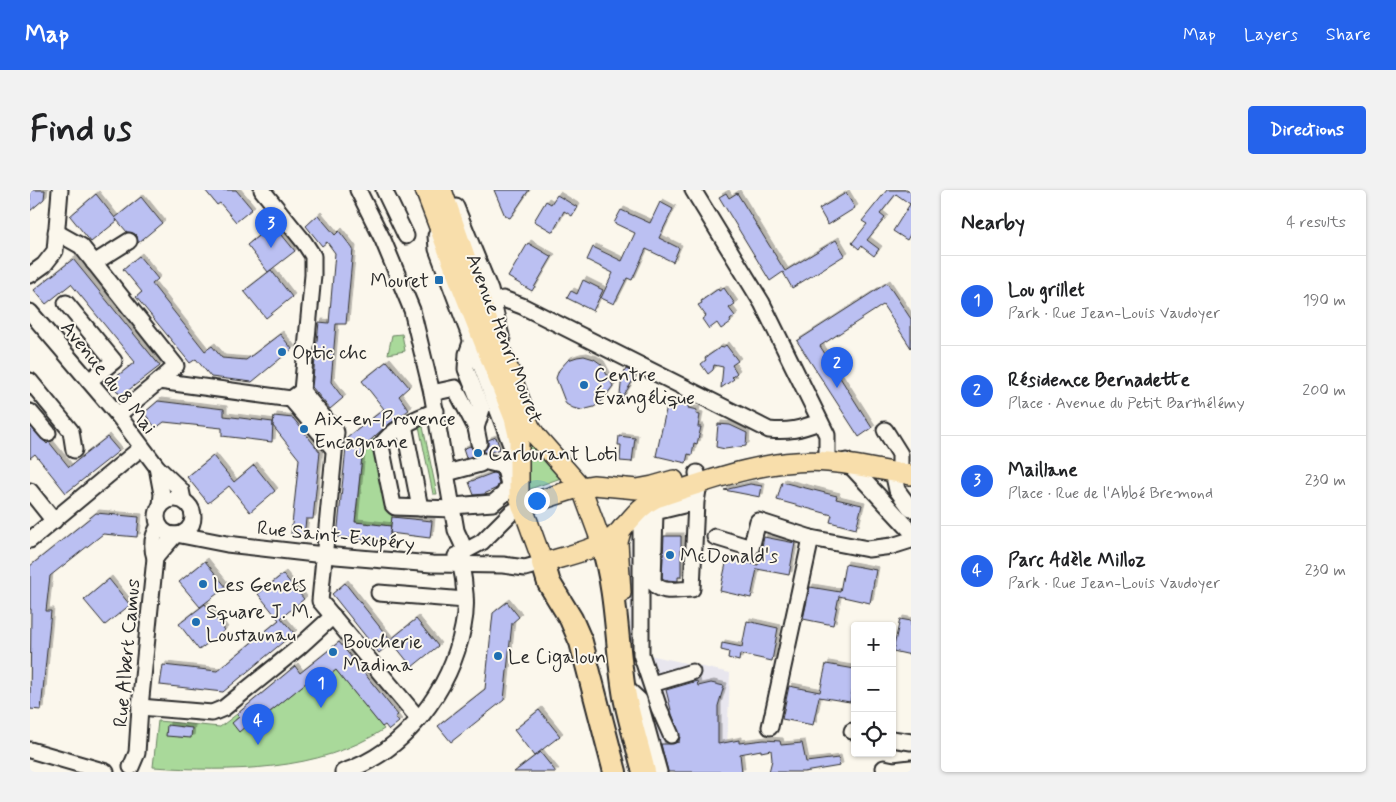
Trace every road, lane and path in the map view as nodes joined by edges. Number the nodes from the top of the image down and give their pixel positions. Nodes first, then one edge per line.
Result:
1 (60, 190) edge
2 (262, 190) edge
3 (358, 190) edge
4 (384, 190) edge
5 (425, 190) edge
6 (443, 190) edge
7 (693, 190) edge
8 (435, 214) junction
9 (56, 232) junction
10 (406, 236) dead end
11 (129, 241) dead end
12 (94, 263) junction
13 (31, 277) edge
14 (66, 303) dead end
15 (30, 312) edge
16 (479, 317) junction
17 (159, 381) junction
18 (88, 382) junction
19 (32, 386) edge
20 (432, 393) junction
21 (297, 395) junction
22 (436, 411) junction
23 (30, 412) edge
24 (118, 415) junction
25 (819, 422) junction
26 (404, 425) junction
27 (885, 430) dead end
28 (48, 433) dead end
29 (141, 448) junction
30 (74, 450) dead end
31 (830, 454) junction
32 (157, 467) junction
33 (895, 472) edge
34 (447, 473) junction
35 (697, 486) junction
36 (581, 487) junction
37 (30, 491) edge
38 (644, 496) junction
39 (183, 500) junction
40 (161, 506) junction
41 (522, 506) junction
42 (420, 508) junction
43 (453, 508) junction
44 (911, 509) edge
45 (194, 520) junction
46 (54, 521) junction
47 (160, 526) junction
48 (622, 528) junction
49 (911, 531) edge
50 (178, 535) junction
51 (715, 537) dead end
52 (812, 538) junction
53 (30, 540) edge
54 (911, 540) edge
55 (227, 544) junction
56 (602, 544) junction
57 (324, 555) junction
58 (155, 558) junction
59 (463, 558) junction
60 (543, 563) junction
61 (379, 593) dead end
62 (465, 600) junction
63 (333, 616) junction
64 (618, 636) junction
65 (692, 672) dead end
66 (652, 684) junction
67 (624, 686) junction
68 (140, 706) junction
69 (659, 708) junction
70 (643, 712) junction
71 (418, 718) junction
72 (770, 727) dead end
73 (671, 736) dead end
74 (896, 740) edge
75 (911, 742) edge
76 (30, 750) edge
77 (884, 768) dead end
78 (911, 768) edge
79 (135, 770) edge
80 (106, 772) edge
81 (343, 772) edge
82 (615, 772) edge
83 (644, 772) edge
84 (659, 772) edge

1 - 9 street
2 - 21 street
3 - 20 street
4 - 10 street
5 - 8 main road, Avenue Henri Mouret
6 - 16 main road, Avenue Henri Mouret
7 - 25 street
8 - 16 main road, Avenue Henri Mouret
8 - 16 street
9 - 12 street
9 - 13 street
11 - 12 street
12 - 17 street
14 - 18 street
15 - 18 street, Avenue du 8 Mai
16 - 20 street
16 - 25 street
16 - 36 main road, Avenue Henri Mouret
16 - 41 main road, Avenue Henri Mouret
17 - 21 street
17 - 24 street
18 - 24 street, Avenue du 8 Mai
19 - 30 street
20 - 22 street
21 - 57 street
22 - 26 street
22 - 34 street
23 - 28 street
24 - 29 street, Avenue du 8 Mai
25 - 31 street
26 - 42 street
26 - 42 street
27 - 33 street
29 - 32 street, Avenue du 8 Mai
29 - 46 street
31 - 33 main road
31 - 33 main road
31 - 35 main road
32 - 39 street, Avenue du 8 Mai
32 - 40 street, Avenue du 8 Mai
33 - 44 street
33 - 49 street
34 - 43 street
34 - 43 street
35 - 35 street
35 - 38 main road
36 - 38 main road
36 - 41 main road
36 - 56 main road
37 - 46 street
38 - 48 main road
38 - 66 street
39 - 40 street
39 - 45 street
40 - 47 street
41 - 59 street, Rue Saint-Exupéry
41 - 60 main road, Avenue Henri Mouret
42 - 43 street
43 - 59 street
45 - 50 street
45 - 55 street, Rue Saint-Exupéry
46 - 53 street
47 - 50 street
47 - 58 street, Rue Albert Camus
48 - 56 main road
48 - 64 main road
50 - 55 street, Rue Saint-Exupéry
50 - 58 street, Rue Albert Camus
51 - 52 street
52 - 54 street
52 - 72 street
55 - 57 street, Rue Saint-Exupéry
56 - 60 main road
56 - 64 highway
57 - 59 street, Rue Saint-Exupéry
57 - 63 street
58 - 68 street, Rue Albert Camus
59 - 60 street
59 - 62 street
60 - 82 highway
61 - 62 street
62 - 71 street
63 - 68 street
63 - 71 street
64 - 67 highway
65 - 66 street
66 - 69 street
67 - 70 street
67 - 83 highway
68 - 79 street, Rue Albert Camus
69 - 70 street
69 - 73 street
70 - 84 street
71 - 81 street
74 - 75 street
76 - 80 street
77 - 78 street

